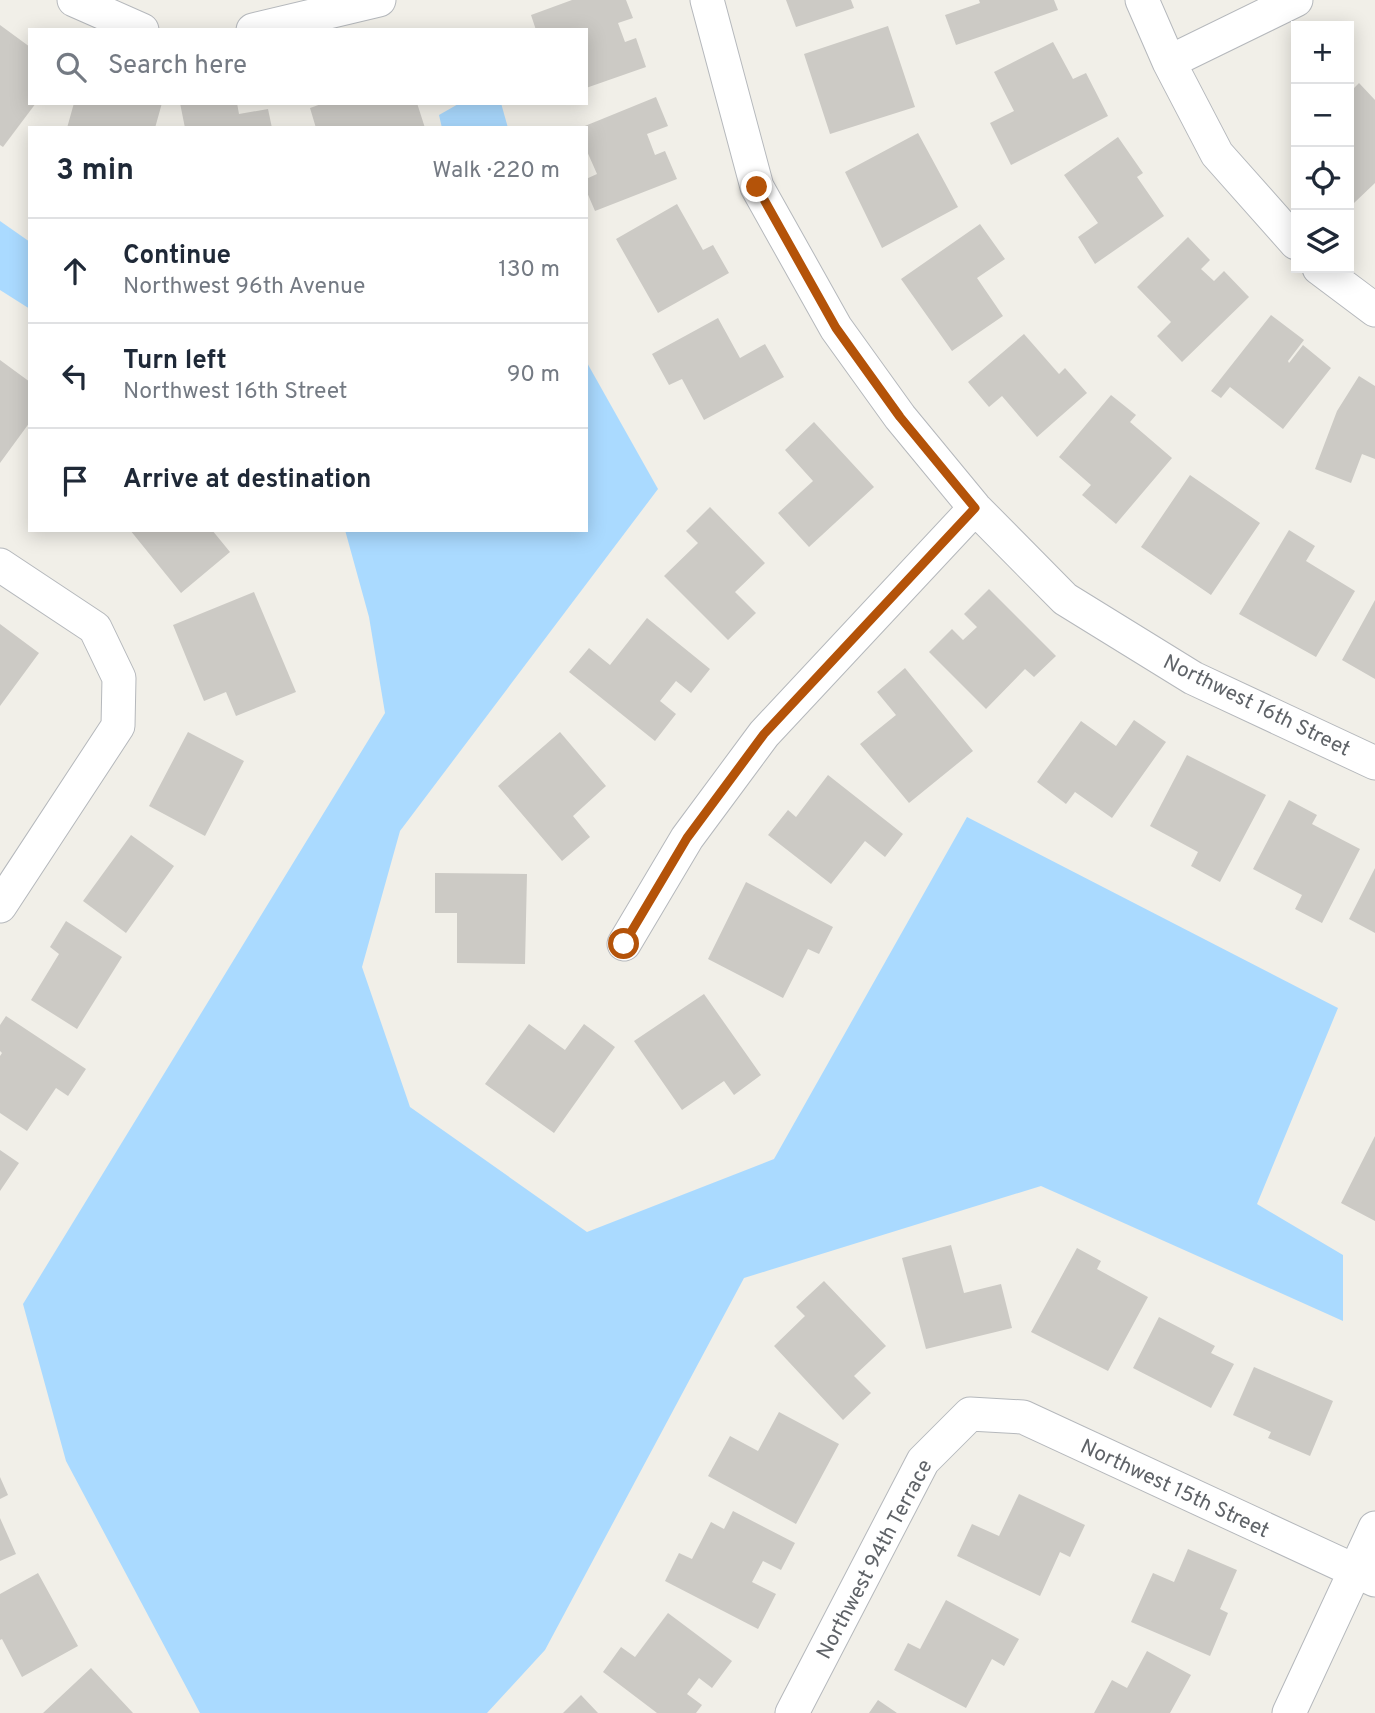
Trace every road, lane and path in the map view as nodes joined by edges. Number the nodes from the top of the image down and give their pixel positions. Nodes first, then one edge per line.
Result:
1 (74, 0) edge
2 (379, 0) edge
3 (707, 0) edge
4 (1142, 0) edge
5 (1296, 0) edge
6 (137, 28) edge
7 (261, 28) edge
8 (1169, 62) junction
9 (1291, 237) edge
10 (1326, 273) edge
11 (1375, 310) edge
12 (975, 508) junction
13 (0, 565) edge
14 (1375, 763) edge
15 (0, 906) edge
16 (624, 944) dead end
17 (970, 1414) joint
18 (1375, 1528) edge
19 (1365, 1575) edge
20 (792, 1713) edge
21 (1289, 1713) edge

1 - 6 street
2 - 7 street
3 - 12 street, Northwest 16th Street
4 - 8 street
5 - 8 street
8 - 9 street
10 - 11 street
12 - 14 street, Northwest 16th Street
12 - 16 street
13 - 15 street
17 - 19 street, Northwest 15th Street
17 - 20 street, Northwest 94th Terrace
18 - 19 street
19 - 21 street

